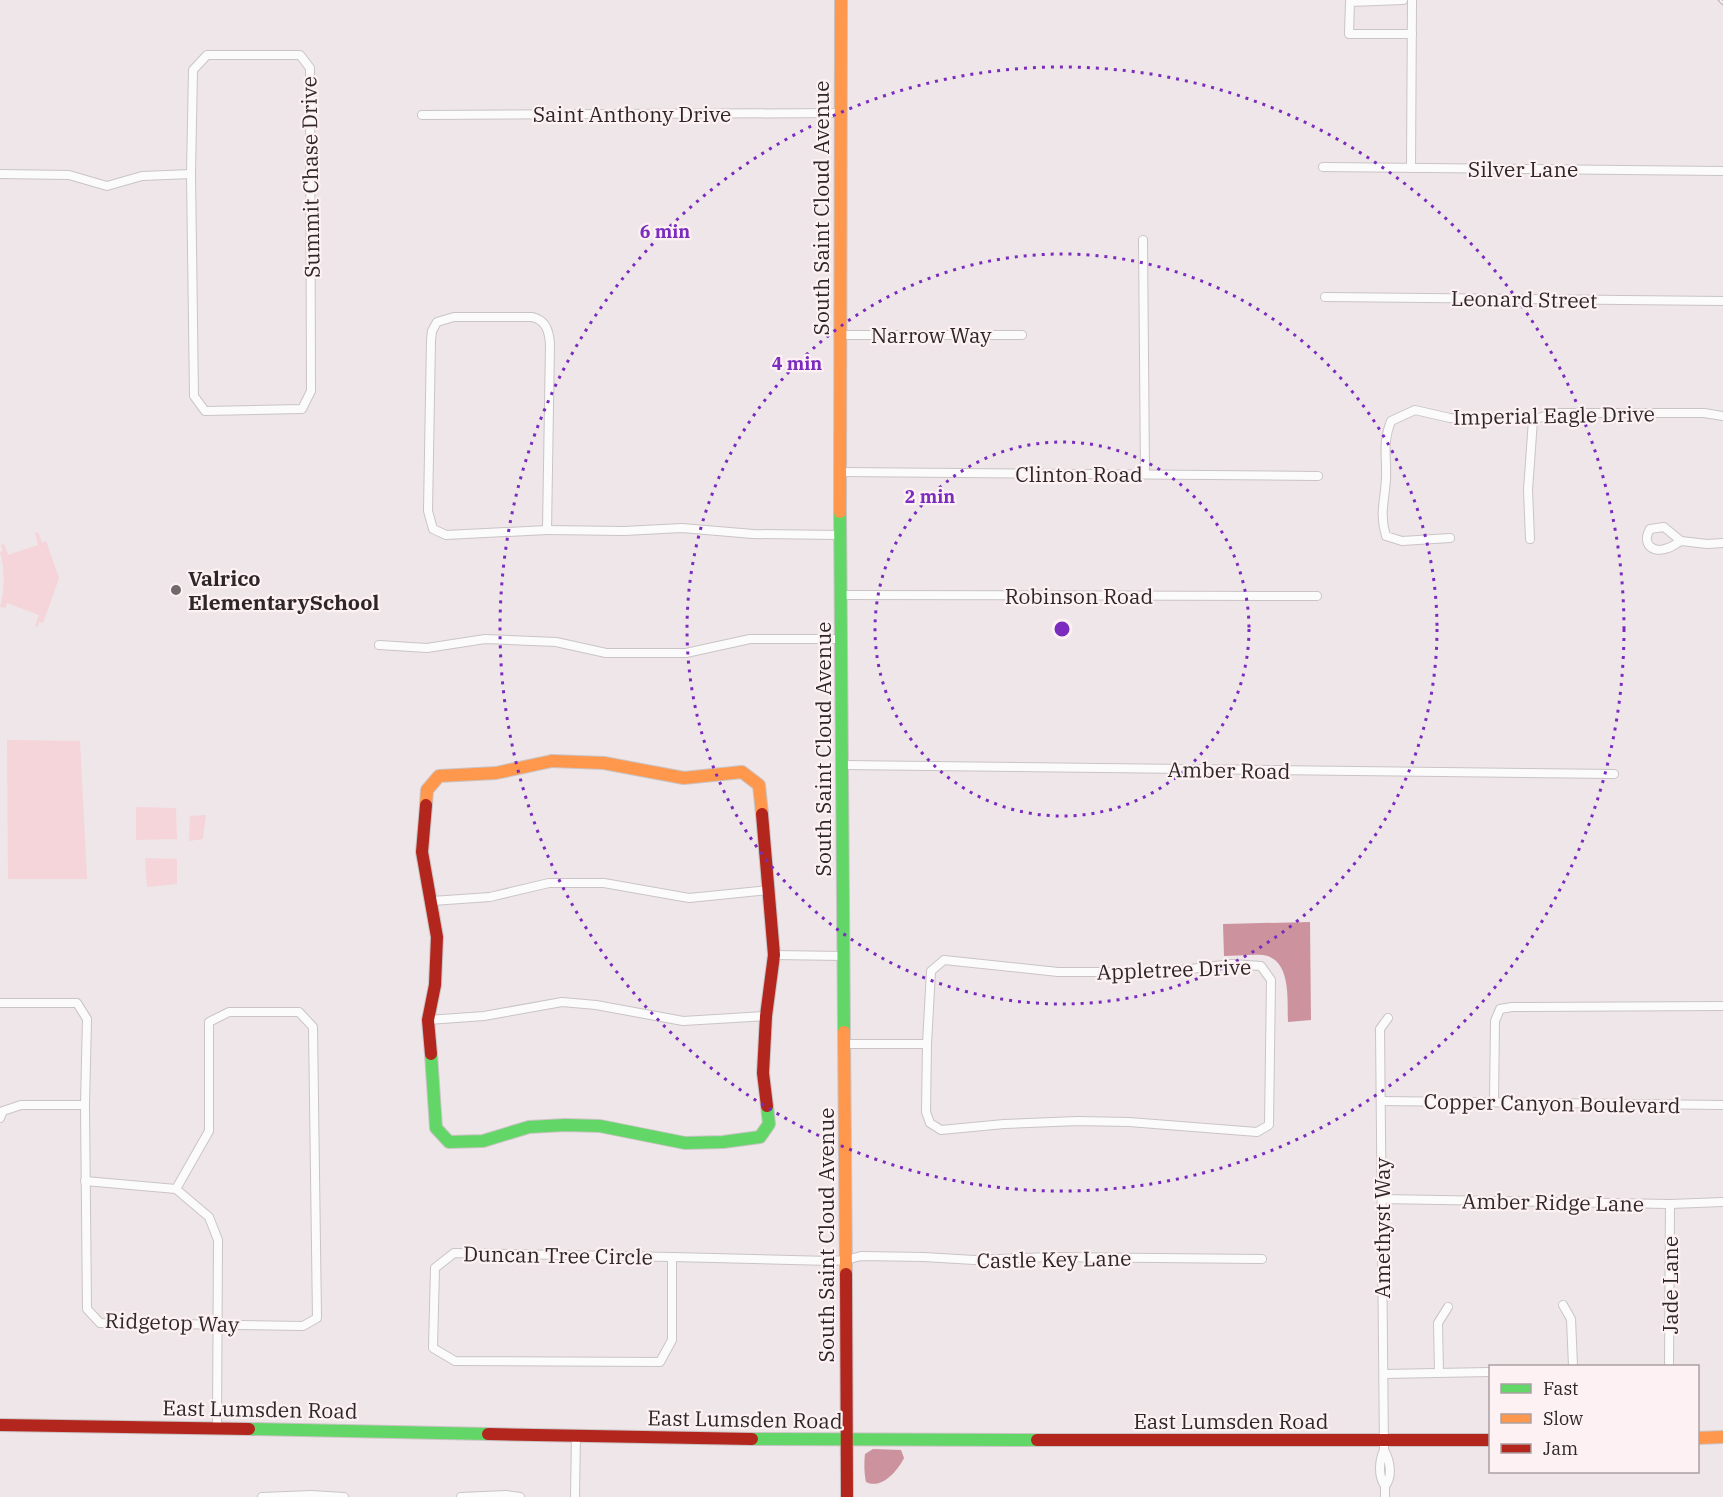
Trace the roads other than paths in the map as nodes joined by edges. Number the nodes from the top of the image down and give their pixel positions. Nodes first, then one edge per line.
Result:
1 (841, 0) edge
2 (1403, 0) edge
3 (1412, 0) edge
4 (1412, 34) junction
5 (842, 113) junction
6 (422, 115) dead end
7 (1323, 167) dead end
8 (1411, 168) junction
9 (1723, 171) edge
10 (0, 174) edge
11 (191, 174) junction
12 (1143, 240) dead end
13 (1324, 297) dead end
14 (1723, 301) edge
15 (1022, 334) dead end
16 (839, 335) junction
17 (1723, 416) edge
18 (1533, 420) junction
19 (840, 472) junction
20 (1144, 474) junction
21 (1318, 476) dead end
22 (547, 530) junction
23 (840, 535) junction
24 (1450, 538) dead end
25 (1530, 539) dead end
26 (1681, 541) dead end
27 (1723, 543) edge
28 (841, 595) junction
29 (1317, 596) dead end
30 (842, 639) junction
31 (379, 645) dead end
32 (843, 765) junction
33 (1614, 774) dead end
34 (768, 890) junction
35 (432, 901) junction
36 (774, 955) junction
37 (844, 956) junction
38 (0, 1003) edge
39 (1723, 1006) edge
40 (765, 1016) junction
41 (1388, 1018) dead end
42 (428, 1020) junction
43 (844, 1044) junction
44 (927, 1044) junction
45 (1381, 1101) junction
46 (1494, 1102) junction
47 (85, 1104) junction
48 (1723, 1105) edge
49 (0, 1118) edge
50 (86, 1181) junction
51 (176, 1189) junction
52 (1382, 1198) junction
53 (1723, 1202) edge
54 (1670, 1204) junction
55 (672, 1257) junction
56 (1262, 1259) dead end
57 (846, 1260) junction
58 (1563, 1305) dead end
59 (1448, 1307) dead end
60 (218, 1324) junction
61 (1573, 1365) edge
62 (1669, 1365) edge
63 (1439, 1372) junction
64 (1489, 1372) edge
65 (1384, 1374) junction
66 (0, 1425) edge
67 (217, 1426) junction
68 (576, 1436) junction
69 (1723, 1437) edge
70 (1699, 1438) edge
71 (846, 1440) junction
72 (1489, 1440) edge
73 (1384, 1445) junction
74 (262, 1497) edge
75 (344, 1497) edge
76 (461, 1497) edge
77 (520, 1497) edge
78 (575, 1497) edge
79 (847, 1497) edge
80 (1385, 1497) edge

1 - 5 street, South Saint Cloud Avenue
2 - 4 street
3 - 4 street
4 - 8 street
5 - 6 street, Saint Anthony Drive
5 - 16 street, South Saint Cloud Avenue
7 - 8 street, Silver Lane
8 - 9 street, Silver Lane
10 - 11 street
11 - 11 street, Summit Chase Drive
12 - 20 street
13 - 14 street, Leonard Street
15 - 16 street, Narrow Way
16 - 19 street, South Saint Cloud Avenue
17 - 18 street, Imperial Eagle Drive
18 - 24 street, Imperial Eagle Drive
18 - 25 street
19 - 20 street, Clinton Road
19 - 23 street, South Saint Cloud Avenue
20 - 21 street, Clinton Road
22 - 22 street
22 - 23 street
23 - 28 street, South Saint Cloud Avenue
26 - 27 street
28 - 29 street, Robinson Road
28 - 30 street, South Saint Cloud Avenue
30 - 31 street
30 - 32 street, South Saint Cloud Avenue
32 - 33 street, Amber Road
32 - 37 street, South Saint Cloud Avenue
34 - 35 street
34 - 35 street
34 - 36 street
35 - 42 street
36 - 37 street
36 - 40 street
37 - 43 street, South Saint Cloud Avenue
38 - 47 street, Ridgetop Way
39 - 46 street
40 - 42 street
40 - 42 street
41 - 45 street, Amethyst Way
43 - 44 street
43 - 57 street, South Saint Cloud Avenue
44 - 44 street, Appletree Drive
45 - 46 street, Copper Canyon Boulevard
45 - 52 street, Amethyst Way
46 - 48 street, Copper Canyon Boulevard
47 - 49 street
47 - 50 street, Ridgetop Way
50 - 51 street
50 - 60 street, Ridgetop Way
51 - 60 street
51 - 60 street, Ridgetop Way
52 - 54 street, Amber Ridge Lane
52 - 65 street, Amethyst Way
53 - 54 street, Amber Ridge Lane
54 - 62 street, Jade Lane
55 - 55 street, Duncan Tree Circle
55 - 57 street, Duncan Tree Circle
56 - 57 street, Castle Key Lane
57 - 71 street, South Saint Cloud Avenue
58 - 61 street
59 - 63 street
60 - 67 street
63 - 64 street
63 - 65 street
65 - 73 street, Amethyst Way
66 - 67 street, East Lumsden Road
67 - 68 street, East Lumsden Road
68 - 71 street, East Lumsden Road
68 - 78 street
69 - 70 street
71 - 73 street, East Lumsden Road
71 - 79 street, South Saint Cloud Avenue
72 - 73 street, East Lumsden Road
73 - 80 street, Amethyst Way
74 - 75 street
76 - 77 street

